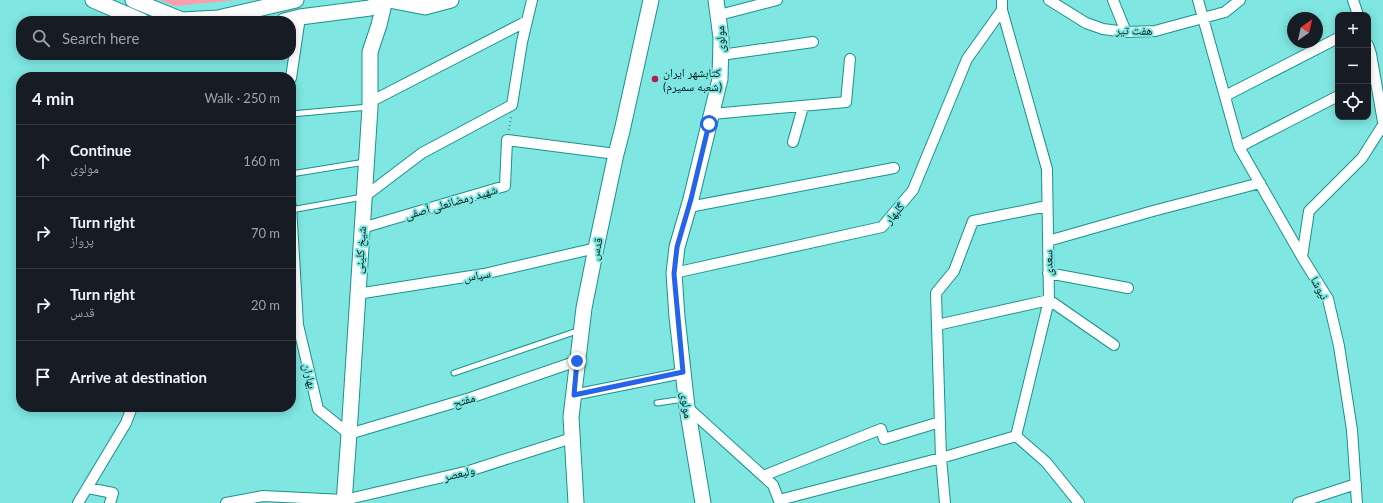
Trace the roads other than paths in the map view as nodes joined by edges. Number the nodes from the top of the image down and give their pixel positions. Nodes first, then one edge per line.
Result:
1 (93, 0) edge
2 (133, 0) edge
3 (296, 0) edge
4 (385, 0) edge
5 (389, 0) edge
6 (451, 0) edge
7 (532, 0) edge
8 (651, 0) edge
9 (777, 0) edge
10 (1048, 0) edge
11 (1113, 0) edge
12 (1198, 0) edge
13 (1240, 0) edge
14 (1354, 0) edge
15 (1002, 5) edge
16 (718, 7) edge
17 (1357, 12) edge
18 (130, 16) edge
19 (172, 16) edge
20 (227, 16) edge
21 (300, 18) junction
22 (1204, 18) junction
23 (296, 19) edge
24 (527, 21) junction
25 (1126, 32) junction
26 (1335, 40) edge
27 (813, 42) dead end
28 (296, 45) edge
29 (721, 56) junction
30 (850, 59) dead end
31 (294, 60) edge
32 (292, 72) edge
33 (1371, 78) edge
34 (1225, 96) junction
35 (1335, 98) edge
36 (370, 105) junction
37 (803, 106) junction
38 (296, 113) edge
39 (712, 114) junction
40 (1383, 122) edge
41 (1383, 125) edge
42 (793, 142) dead end
43 (1239, 147) junction
44 (616, 154) junction
45 (366, 162) junction
46 (894, 168) dead end
47 (296, 173) edge
48 (1260, 183) junction
49 (364, 197) junction
50 (1047, 206) junction
51 (689, 207) junction
52 (296, 209) edge
53 (362, 228) junction
54 (1048, 241) junction
55 (596, 248) junction
56 (1302, 257) junction
57 (1048, 273) junction
58 (674, 274) junction
59 (1128, 288) dead end
60 (296, 292) edge
61 (357, 294) junction
62 (1049, 300) junction
63 (938, 325) junction
64 (581, 330) junction
65 (1114, 345) dead end
66 (577, 361) junction
67 (683, 372) junction
68 (454, 374) dead end
69 (574, 395) junction
70 (657, 403) dead end
71 (686, 403) junction
72 (130, 412) edge
73 (940, 422) junction
74 (349, 434) junction
75 (1016, 436) junction
76 (572, 438) junction
77 (941, 458) junction
78 (763, 476) junction
79 (1356, 484) junction
80 (88, 488) junction
81 (344, 502) edge
82 (779, 502) edge
83 (78, 503) edge
84 (110, 503) edge
85 (226, 503) edge
86 (576, 503) edge
87 (703, 503) edge
88 (946, 503) edge
89 (1079, 503) edge
90 (1298, 503) edge
91 (1357, 503) edge

1 - 18 street
2 - 19 street
3 - 20 street
4 - 21 street
4 - 36 street, شیخ کلینی
5 - 6 street
7 - 24 street
8 - 44 street, قدس
9 - 16 street
10 - 25 street, هفت تیر
11 - 25 street
12 - 22 street, نیوشا
13 - 22 street, هفت تیر
14 - 17 street
15 - 50 street, سعدی
15 - 58 street, گلبهار
16 - 29 street, مولوی
21 - 23 street
21 - 28 street
22 - 25 street, هفت تیر
22 - 34 street, نیوشا
24 - 36 street
24 - 49 street
26 - 34 street
27 - 29 street
29 - 39 street, مولوی
30 - 37 street
31 - 32 street
33 - 40 street
34 - 43 street, نیوشا
35 - 43 street
36 - 38 lane
36 - 45 street, شیخ کلینی
37 - 39 street
37 - 42 street
39 - 51 street, مولوی
41 - 56 street
43 - 48 street, نیوشا
44 - 53 street, شهید رمضانعلی آصفی
44 - 55 street, قدس
45 - 47 lane
45 - 49 street, شیخ کلینی
46 - 51 street
48 - 54 street
48 - 56 street, نیوشا
49 - 52 lane
49 - 53 street, شیخ کلینی
50 - 54 street, سعدی
50 - 63 street
51 - 58 street, مولوی
53 - 61 street, شیخ کلینی
54 - 57 street, سعدی
55 - 61 street, سپاس
55 - 64 street, قدس
56 - 79 street, نیوشا
57 - 59 street
57 - 62 street, سعدی
58 - 67 street, مولوی
60 - 74 street, بهاران
61 - 74 street, شیخ کلینی
62 - 63 street
62 - 65 street
62 - 75 street, سعدی
63 - 73 street
64 - 66 street, قدس
64 - 68 lane
66 - 69 street, قدس
66 - 74 street, مفتح
67 - 69 street
67 - 71 street, مولوی
69 - 76 street, قدس
70 - 71 lane
71 - 78 street
71 - 87 street, مولوی
72 - 80 street
73 - 77 street
73 - 78 street
74 - 81 street, شیخ کلینی
75 - 77 street
75 - 89 street
76 - 81 street, ولیعصر
76 - 86 street, قدس
77 - 82 street
77 - 88 street
78 - 82 street
79 - 90 street
79 - 91 street, نیوشا
80 - 83 street
80 - 84 street
81 - 85 street, ولیعصر

